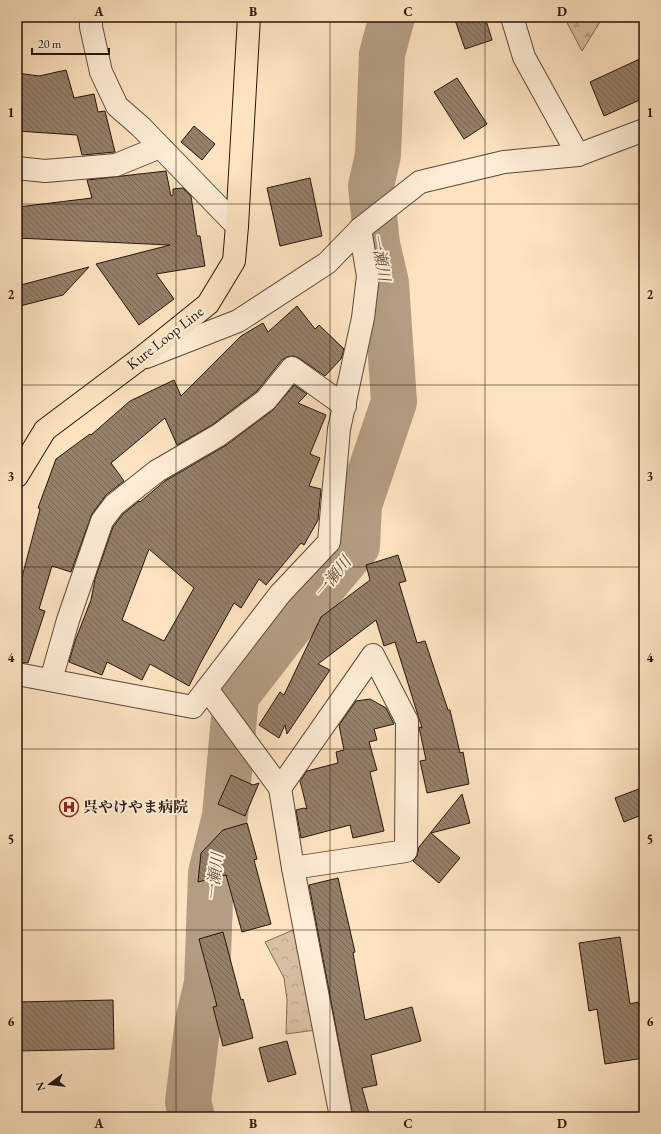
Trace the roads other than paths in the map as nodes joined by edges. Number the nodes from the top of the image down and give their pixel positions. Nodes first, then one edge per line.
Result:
1 (92, 17) edge
2 (249, 17) edge
3 (512, 17) edge
4 (644, 130) edge
5 (160, 147) junction
6 (578, 155) junction
7 (17, 168) edge
8 (237, 226) junction
9 (360, 229) junction
10 (141, 358) junction
11 (345, 406) junction
12 (17, 476) edge
13 (17, 674) edge
14 (51, 680) junction
15 (207, 689) junction
16 (280, 788) junction
17 (293, 868) junction
18 (341, 1117) edge

1 - 5 street
2 - 8 main road, Kure Loop Line
3 - 6 street
4 - 6 street
5 - 7 street
5 - 8 street
6 - 9 street
8 - 10 main road, Kure Loop Line
9 - 10 street
9 - 11 street
10 - 12 main road, Kure Loop Line
11 - 14 street
11 - 15 street
13 - 14 street
14 - 15 street
15 - 16 street
16 - 17 street
16 - 17 street
17 - 18 street

